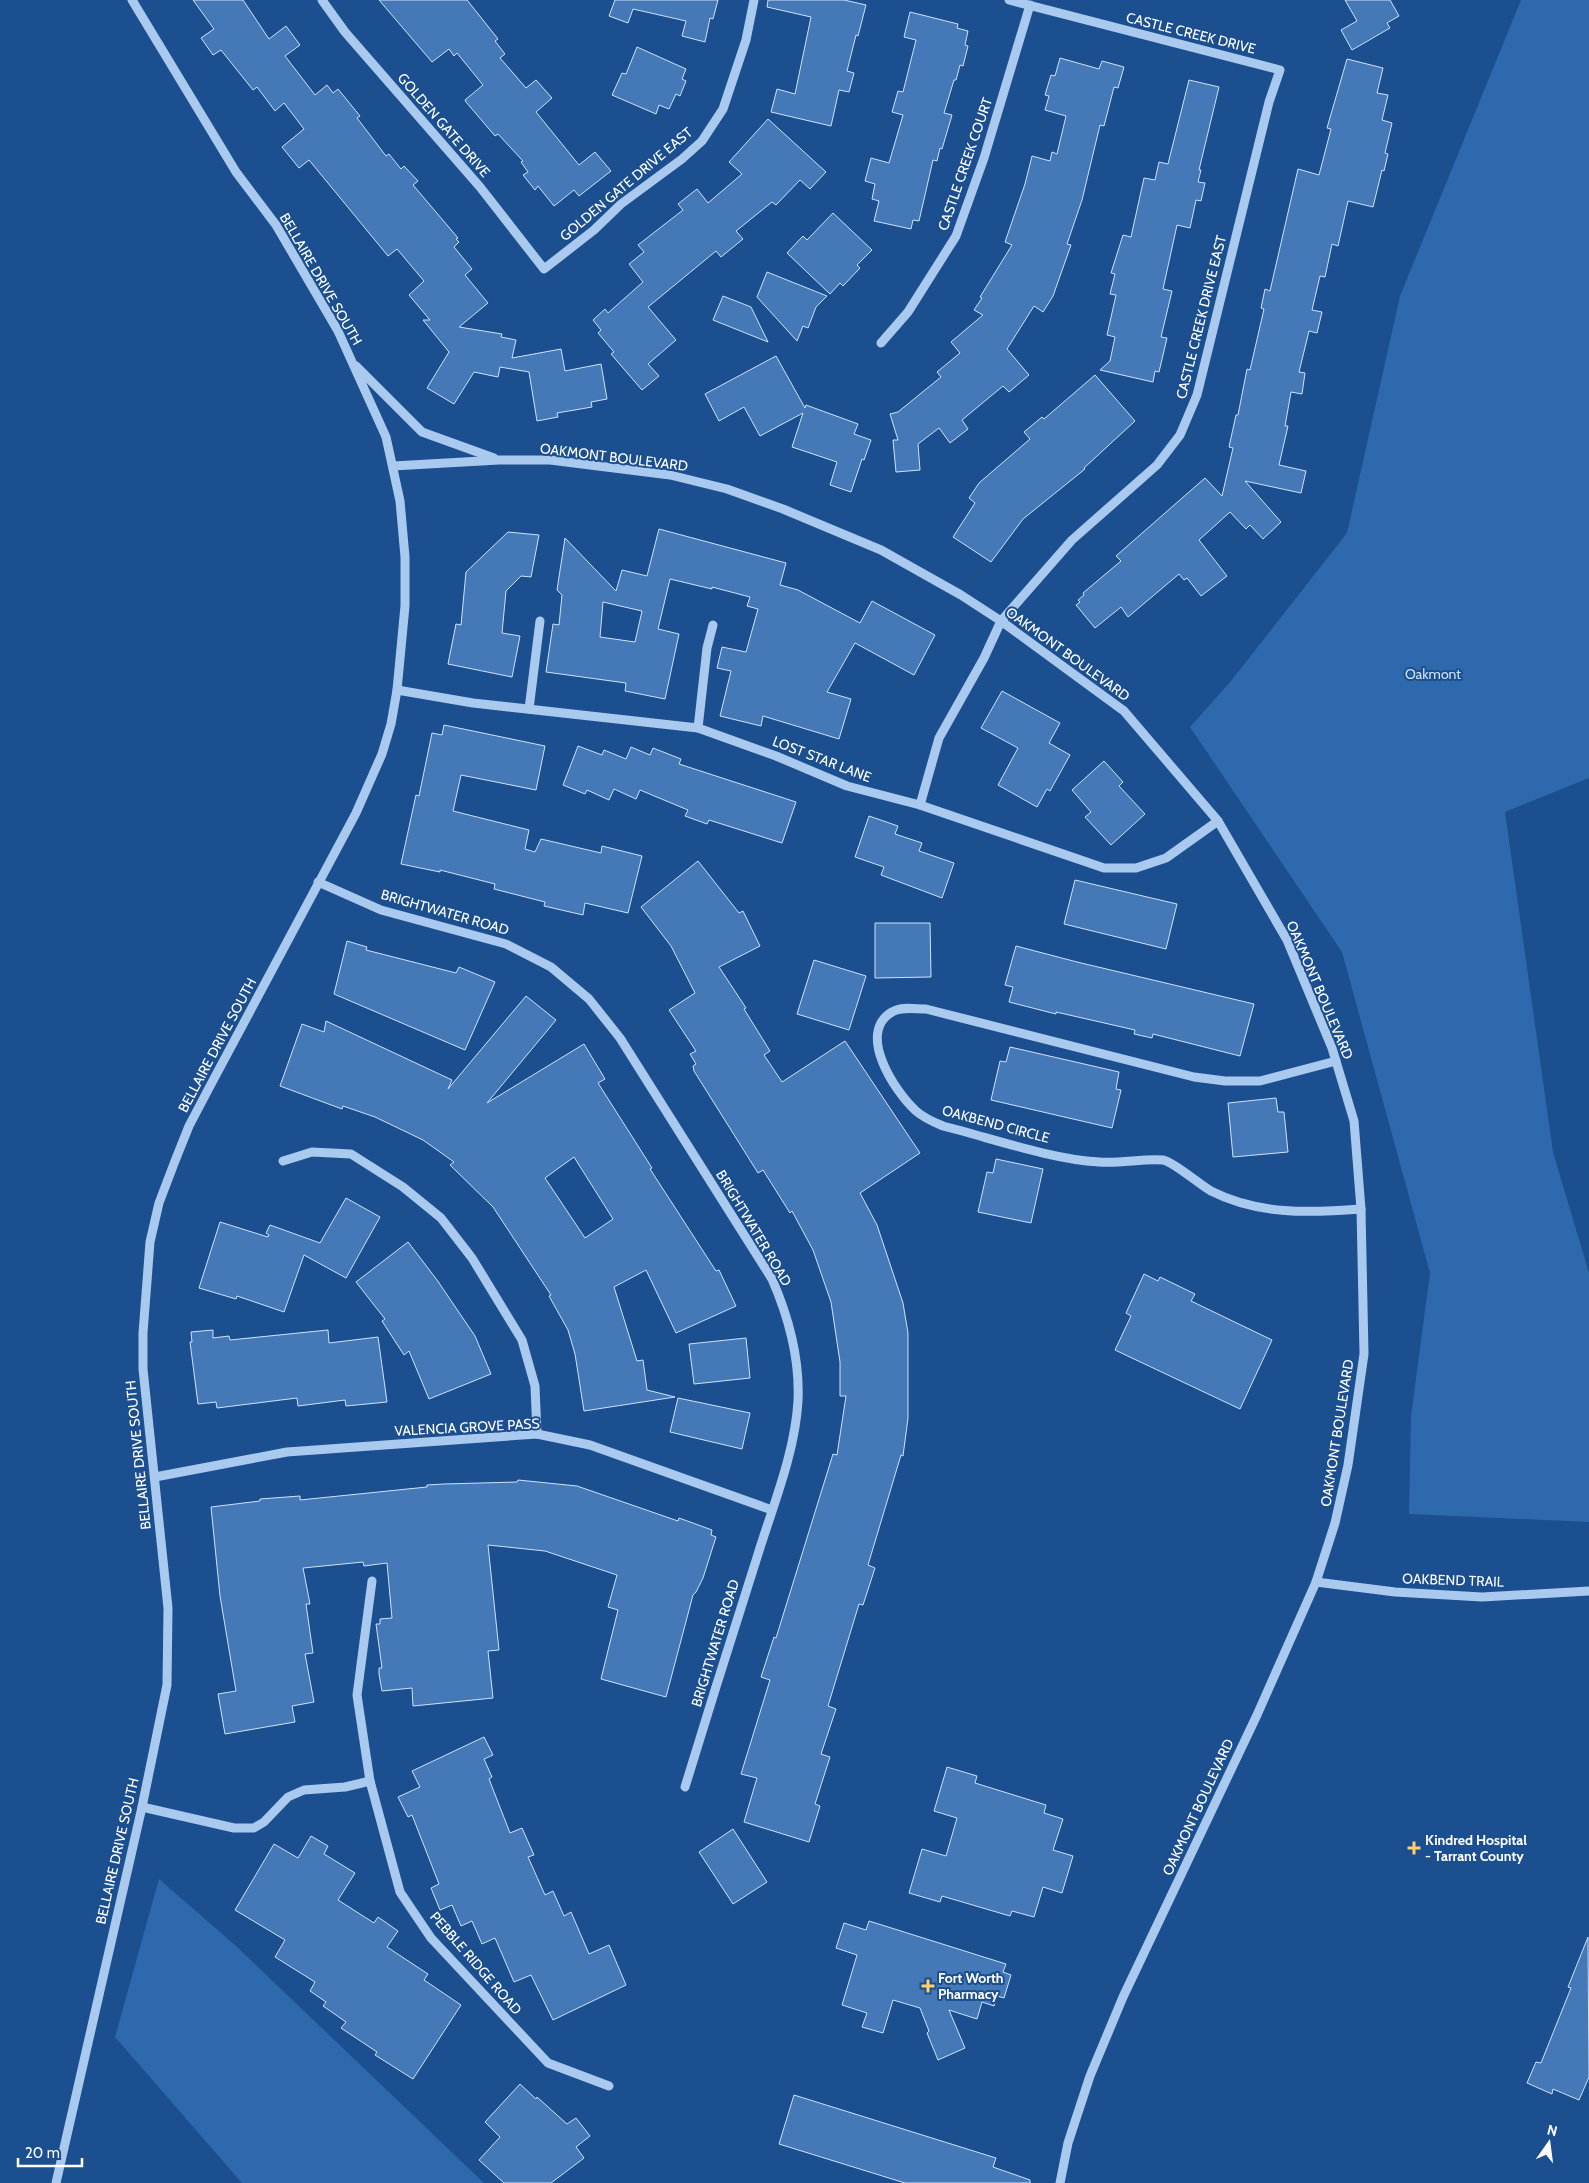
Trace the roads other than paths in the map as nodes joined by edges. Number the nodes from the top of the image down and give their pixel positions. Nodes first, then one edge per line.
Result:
1 (132, 0) edge
2 (322, 0) edge
3 (754, 0) edge
4 (1009, 0) edge
5 (1030, 5) junction
6 (1280, 70) joint
7 (544, 269) joint
8 (881, 343) dead end
9 (352, 362) junction
10 (499, 460) junction
11 (393, 466) junction
12 (540, 621) dead end
13 (1001, 621) junction
14 (713, 625) dead end
15 (397, 690) junction
16 (529, 709) junction
17 (698, 728) junction
18 (920, 805) junction
19 (1218, 821) junction
20 (318, 882) junction
21 (1336, 1061) junction
22 (283, 1161) dead end
23 (1360, 1209) junction
24 (537, 1434) junction
25 (155, 1477) junction
26 (772, 1510) junction
27 (372, 1582) dead end
28 (1316, 1582) junction
29 (1589, 1591) edge
30 (370, 1781) junction
31 (685, 1787) dead end
32 (142, 1807) junction
33 (609, 2086) dead end
34 (56, 2183) edge
35 (1060, 2183) edge

1 - 9 street, BELLAIRE DRIVE SOUTH
2 - 7 street, GOLDEN GATE DRIVE
3 - 7 street, GOLDEN GATE DRIVE EAST
4 - 5 street, CASTLE CREEK DRIVE
5 - 6 street, CASTLE CREEK DRIVE
5 - 8 street, CASTLE CREEK COURT
6 - 13 street, CASTLE CREEK DRIVE EAST
9 - 10 street
9 - 11 street, BELLAIRE DRIVE SOUTH
10 - 11 street, OAKMONT BOULEVARD
10 - 13 street, OAKMONT BOULEVARD
11 - 15 street, BELLAIRE DRIVE SOUTH
12 - 16 street
13 - 18 street, CASTLE CREEK DRIVE EAST
13 - 19 street, OAKMONT BOULEVARD
14 - 17 street
15 - 16 street, LOST STAR LANE
15 - 20 street, BELLAIRE DRIVE SOUTH
16 - 17 street, LOST STAR LANE
17 - 18 street, LOST STAR LANE
18 - 19 street, LOST STAR LANE
19 - 21 street, OAKMONT BOULEVARD
20 - 25 street, BELLAIRE DRIVE SOUTH
20 - 26 street, BRIGHTWATER ROAD
21 - 23 street, OAKMONT BOULEVARD
21 - 23 street, OAKBEND CIRCLE
22 - 24 street
23 - 28 street, OAKMONT BOULEVARD
24 - 25 street, VALENCIA GROVE PASS
24 - 26 street, VALENCIA GROVE PASS
25 - 32 street, BELLAIRE DRIVE SOUTH
26 - 31 street, BRIGHTWATER ROAD
27 - 30 street, PEBBLE RIDGE ROAD
28 - 29 street, OAKBEND TRAIL
28 - 35 street, OAKMONT BOULEVARD
30 - 32 street
30 - 33 street, PEBBLE RIDGE ROAD
32 - 34 street, BELLAIRE DRIVE SOUTH

